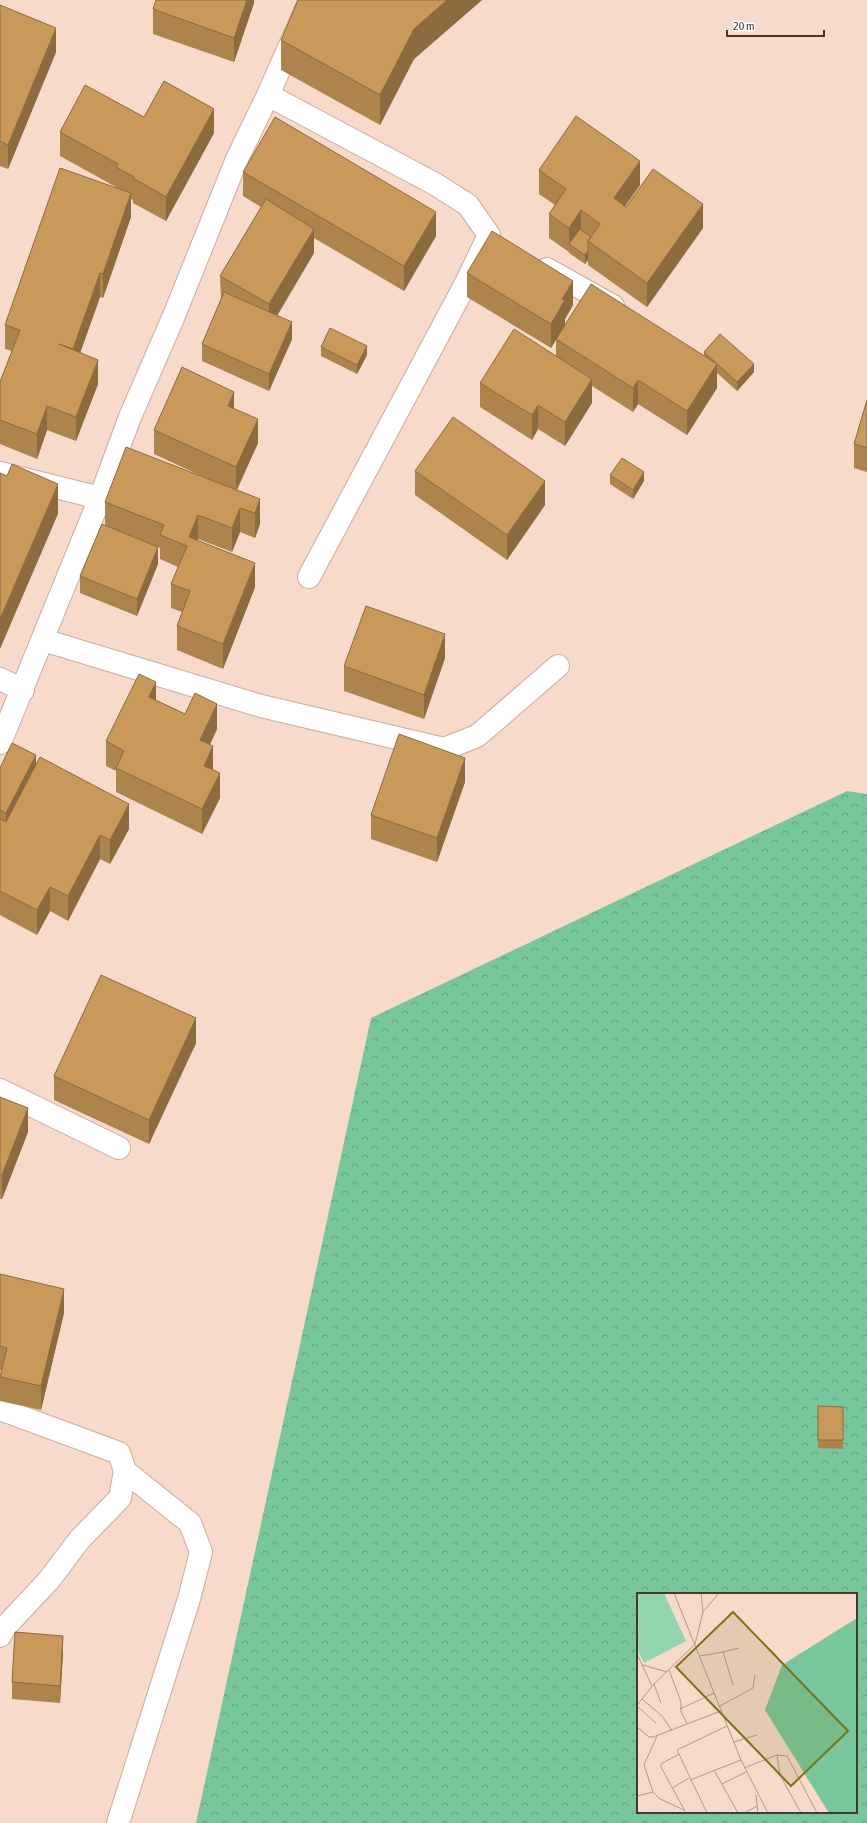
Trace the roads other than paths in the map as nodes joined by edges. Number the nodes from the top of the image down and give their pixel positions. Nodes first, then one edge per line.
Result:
1 (310, 0) edge
2 (268, 95) junction
3 (489, 235) junction
4 (510, 247) edge
5 (530, 259) edge
6 (633, 318) edge
7 (0, 473) edge
8 (100, 498) junction
9 (309, 577) dead end
10 (43, 640) junction
11 (558, 666) dead end
12 (0, 679) edge
13 (23, 690) junction
14 (0, 743) edge
15 (0, 1090) edge
16 (119, 1148) dead end
17 (0, 1409) edge
18 (125, 1471) junction
19 (0, 1636) edge
20 (118, 1823) edge

1 - 2 street
2 - 3 street
2 - 8 street
3 - 4 street
3 - 9 street
5 - 6 street
7 - 8 street
8 - 10 street
10 - 11 street
10 - 13 street
12 - 13 street
13 - 14 street
15 - 16 street
17 - 18 street
18 - 19 street
18 - 20 street

